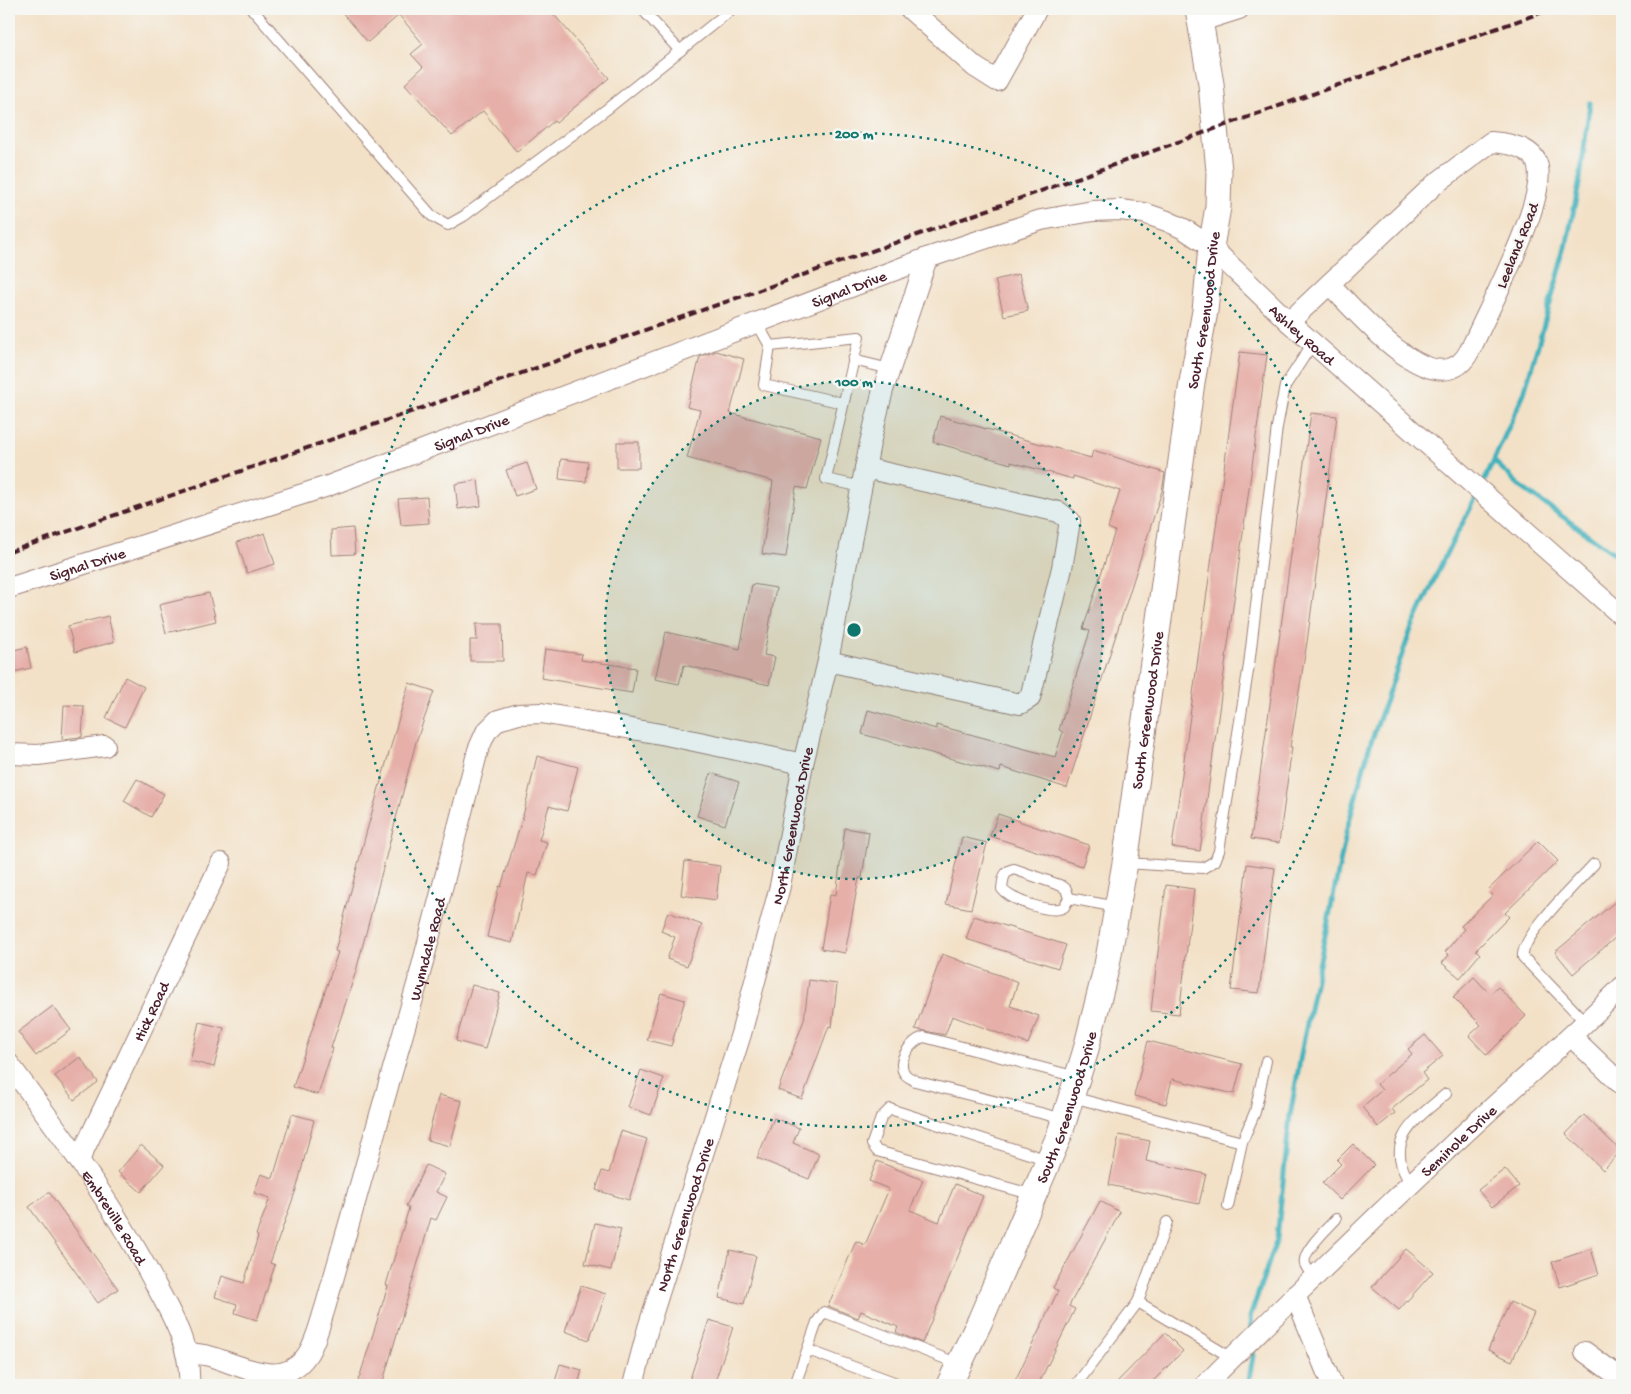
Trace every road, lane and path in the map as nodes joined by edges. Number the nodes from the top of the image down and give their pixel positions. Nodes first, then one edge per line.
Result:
1 (252, 9) edge
2 (642, 9) edge
3 (732, 9) edge
4 (910, 9) edge
5 (1038, 9) edge
6 (1238, 9) edge
7 (1200, 15) edge
8 (680, 51) junction
9 (1211, 247) junction
10 (927, 258) junction
11 (1329, 284) junction
12 (1290, 322) junction
13 (757, 323) junction
14 (1313, 343) junction
15 (770, 346) junction
16 (853, 360) junction
17 (890, 369) junction
18 (843, 403) junction
19 (863, 477) junction
20 (9, 588) edge
21 (1622, 616) edge
22 (828, 661) junction
23 (105, 746) dead end
24 (9, 754) edge
25 (803, 764) junction
26 (221, 863) dead end
27 (1125, 863) junction
28 (1594, 864) dead end
29 (1069, 898) junction
30 (1117, 908) junction
31 (1622, 987) edge
32 (1586, 1023) junction
33 (1572, 1037) junction
34 (1266, 1061) dead end
35 (9, 1064) edge
36 (1622, 1085) edge
37 (1446, 1094) dead end
38 (1071, 1098) junction
39 (1242, 1142) junction
40 (79, 1160) junction
41 (1048, 1160) junction
42 (1412, 1184) junction
43 (1034, 1195) junction
44 (1228, 1206) dead end
45 (1336, 1219) dead end
46 (1167, 1222) dead end
47 (1314, 1276) junction
48 (1295, 1294) junction
49 (1138, 1302) junction
50 (808, 1350) junction
51 (1585, 1352) dead end
52 (186, 1353) junction
53 (1232, 1358) junction
54 (954, 1375) edge
55 (1622, 1379) edge
56 (189, 1385) edge
57 (633, 1385) edge
58 (795, 1385) edge
59 (902, 1385) edge
60 (1076, 1385) edge
61 (1206, 1385) edge
62 (1332, 1385) edge

1 - 8 lane
2 - 8 lane
3 - 8 lane
4 - 5 street
6 - 7 street
7 - 9 street, South Greenwood Drive
9 - 10 street, Ashley Road
9 - 12 street, Ashley Road
9 - 27 street, South Greenwood Drive
10 - 13 street, Signal Drive
10 - 17 street, North Greenwood Drive
11 - 11 street, Leeland Road
11 - 12 street, Leeland Road
12 - 14 street, Ashley Road
13 - 15 lane
13 - 20 street, Signal Drive
14 - 21 street, Ashley Road
14 - 27 lane
15 - 16 lane
15 - 18 lane
16 - 17 lane
16 - 18 lane
17 - 19 street, North Greenwood Drive
18 - 19 lane
19 - 22 street, North Greenwood Drive
19 - 22 street
22 - 25 street, North Greenwood Drive
23 - 24 street
25 - 52 street, Wynndale Road
25 - 57 street, North Greenwood Drive
26 - 40 street, Hick Road
27 - 30 street, South Greenwood Drive
28 - 32 lane
29 - 29 lane
29 - 30 lane
30 - 38 street, South Greenwood Drive
31 - 32 street, Seminole Drive
32 - 33 street, Seminole Drive
33 - 36 street
33 - 42 street, Seminole Drive
34 - 39 lane
35 - 40 street, Embreville Road
37 - 42 lane
38 - 38 lane
38 - 39 lane
38 - 41 street, South Greenwood Drive
39 - 44 lane
40 - 52 street, Embreville Road
41 - 43 street, South Greenwood Drive
41 - 43 lane
42 - 47 street, Seminole Drive
43 - 54 street, South Greenwood Drive
45 - 47 lane
46 - 49 lane
47 - 48 street, Seminole Drive
48 - 53 street, Seminole Drive
48 - 62 street
49 - 53 lane
49 - 60 lane
50 - 54 lane
50 - 58 lane
50 - 59 lane
51 - 55 street
52 - 56 street, Embreville Road
53 - 61 street, Seminole Drive

